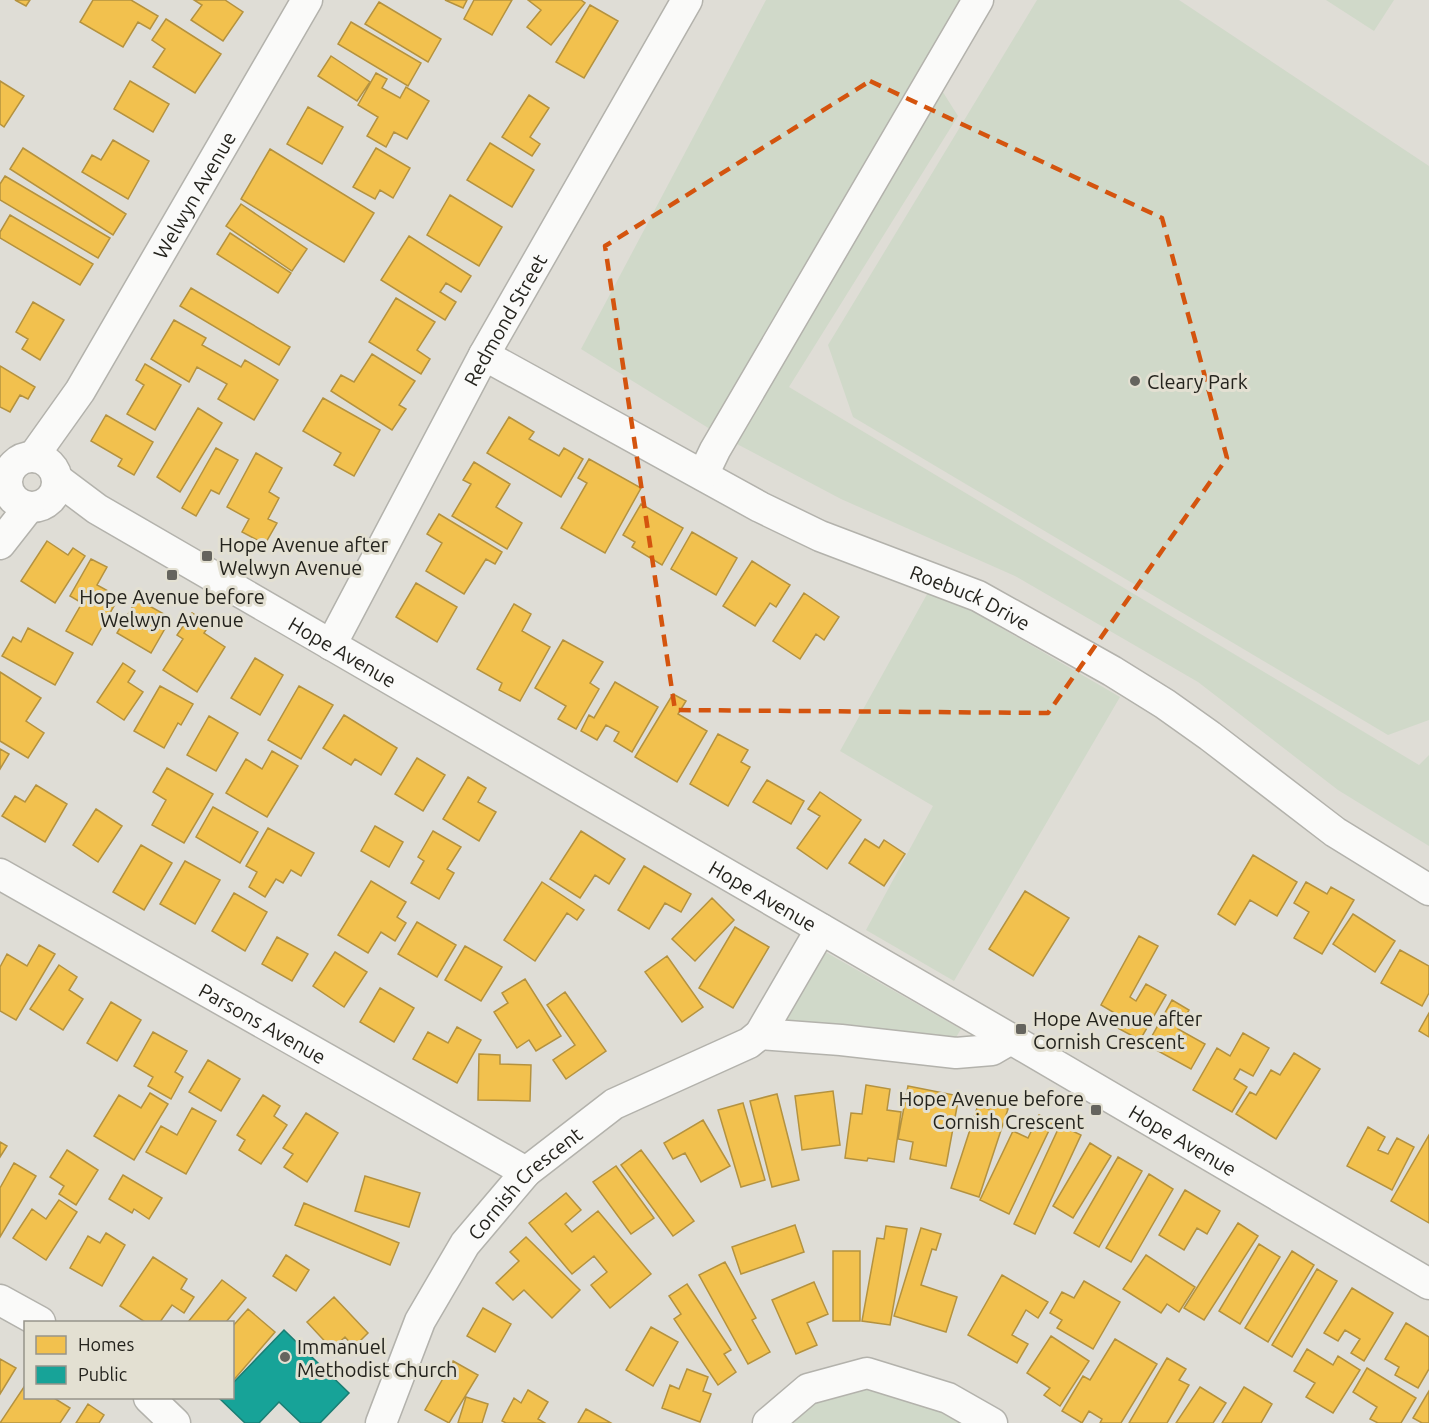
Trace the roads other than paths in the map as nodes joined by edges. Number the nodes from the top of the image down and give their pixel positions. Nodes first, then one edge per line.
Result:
1 (307, 0) edge
2 (978, 0) edge
3 (679, 3) edge
4 (484, 355) junction
5 (703, 476) junction
6 (25, 477) edge
7 (0, 532) edge
8 (0, 544) edge
9 (331, 645) junction
10 (0, 874) edge
11 (1429, 890) edge
12 (821, 929) junction
13 (760, 1034) junction
14 (1011, 1039) junction
15 (526, 1172) junction
16 (1429, 1284) edge
17 (0, 1300) edge
18 (37, 1321) edge
19 (150, 1399) edge
20 (175, 1423) edge
21 (381, 1423) edge
22 (768, 1423) edge
23 (992, 1423) edge

1 - 6 street, Welwyn Avenue
2 - 5 street
3 - 4 street, Redmond Street
4 - 5 street, Roebuck Drive
4 - 9 street, Redmond Street
5 - 11 street, Roebuck Drive
6 - 7 street, Welwyn Avenue
6 - 8 street, Welwyn Avenue
6 - 9 street, Hope Avenue
9 - 12 street, Hope Avenue
10 - 15 street, Parsons Avenue
12 - 13 street, Cornish Crescent
12 - 14 street, Hope Avenue
13 - 14 street
13 - 15 street, Cornish Crescent
14 - 16 street, Hope Avenue
15 - 21 street, Cornish Crescent
17 - 18 street
19 - 20 street
22 - 23 street

